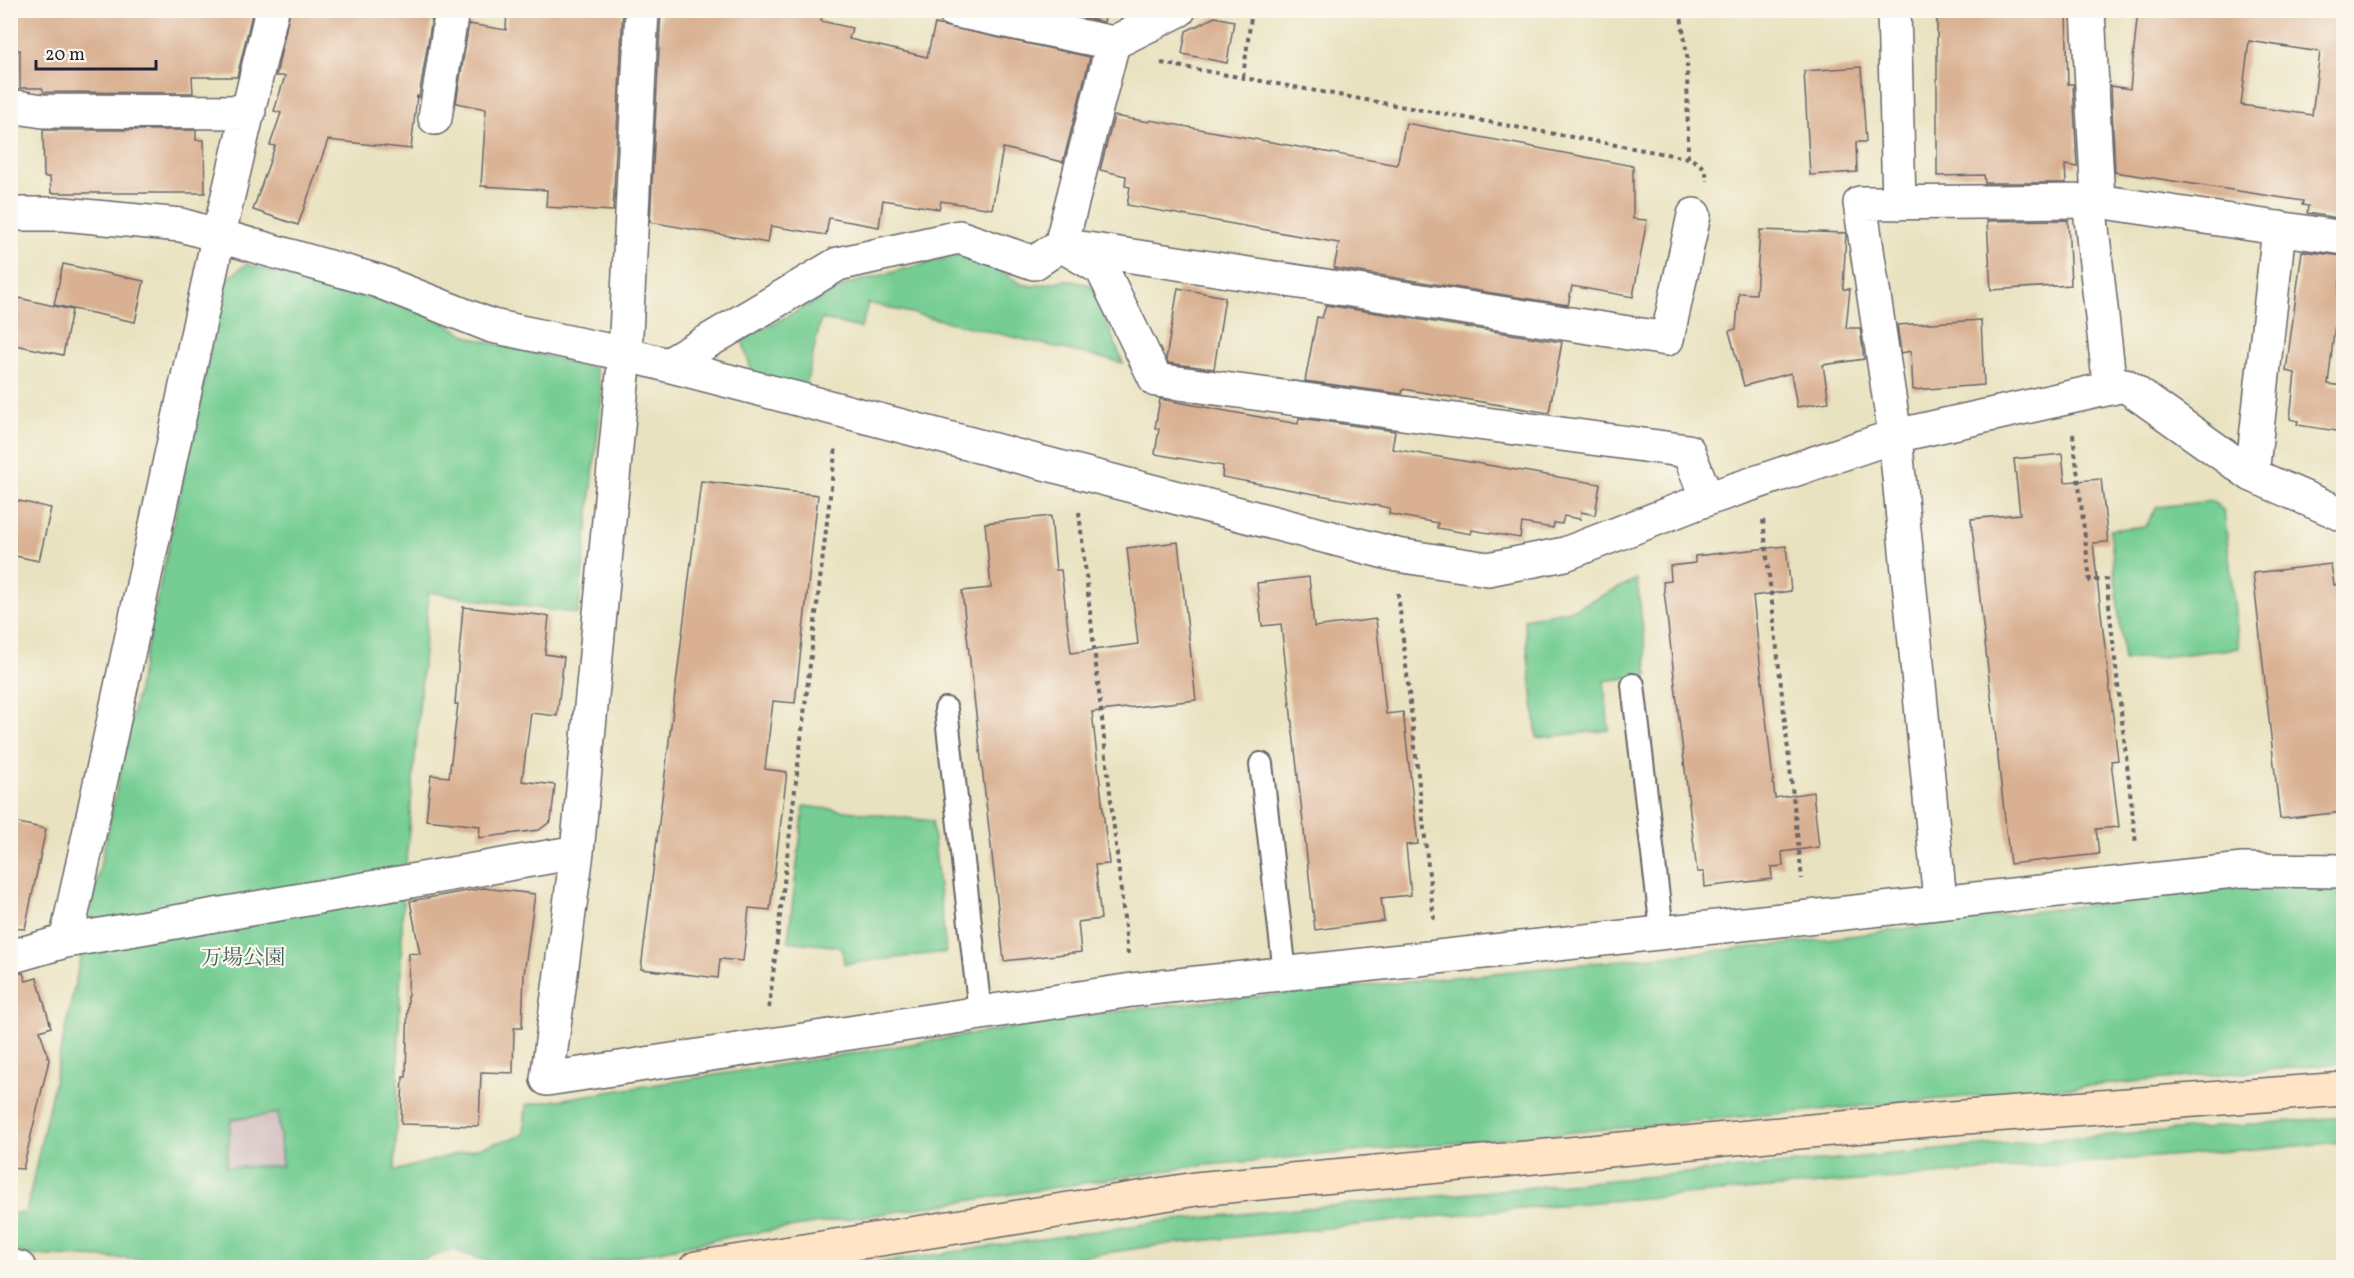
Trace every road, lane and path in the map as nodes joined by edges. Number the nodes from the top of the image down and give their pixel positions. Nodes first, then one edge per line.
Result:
1 (272, 10) edge
2 (452, 10) edge
3 (642, 10) edge
4 (1252, 10) edge
5 (1680, 10) edge
6 (1894, 10) edge
7 (2088, 10) edge
8 (958, 11) edge
9 (1174, 12) edge
10 (1057, 21) edge
11 (1112, 48) junction
12 (1243, 77) junction
13 (10, 106) edge
14 (249, 112) junction
15 (435, 118) dead end
16 (1688, 158) junction
17 (2093, 201) junction
18 (1899, 202) junction
19 (10, 214) edge
20 (1694, 215) joint
21 (2279, 228) junction
22 (218, 238) junction
23 (2343, 238) edge
24 (1061, 245) junction
25 (625, 354) junction
26 (668, 365) junction
27 (2110, 388) junction
28 (2073, 427) dead end
29 (1895, 436) junction
30 (837, 439) dead end
31 (2252, 475) junction
32 (1707, 498) junction
33 (1079, 509) dead end
34 (2343, 515) edge
35 (1763, 516) dead end
36 (1398, 592) dead end
37 (1633, 685) dead end
38 (946, 710) dead end
39 (1261, 764) dead end
40 (2136, 851) dead end
41 (577, 852) junction
42 (2343, 871) edge
43 (1803, 888) dead end
44 (1940, 901) junction
45 (1435, 926) dead end
46 (1662, 931) junction
47 (66, 941) junction
48 (10, 957) edge
49 (1129, 958) dead end
50 (1285, 973) junction
51 (769, 1012) dead end
52 (980, 1013) junction
53 (2343, 1089) edge
54 (10, 1266) edge
55 (19, 1268) edge
56 (696, 1268) edge

1 - 14 street
2 - 15 street
3 - 25 street
4 - 12 path
5 - 16 path
6 - 18 street
7 - 17 street
8 - 10 street
9 - 11 street
10 - 11 street
11 - 12 path
11 - 24 street
12 - 16 path
13 - 14 street
14 - 22 street
16 - 20 path
17 - 18 street
17 - 21 street
17 - 27 street
18 - 29 street
19 - 22 street
20 - 24 street
21 - 23 street
21 - 31 street
22 - 25 street
22 - 47 street
24 - 26 street
24 - 32 street
25 - 26 street
25 - 41 street
26 - 32 street
27 - 29 street
27 - 31 street
28 - 40 path
29 - 32 street
29 - 44 street
30 - 51 path
31 - 34 street
33 - 49 path
35 - 43 path
36 - 45 path
37 - 46 lane
38 - 52 lane
39 - 50 lane
41 - 47 street
41 - 52 street
42 - 44 street
44 - 46 street
46 - 50 street
47 - 48 street
50 - 52 street
53 - 56 street
54 - 55 street

